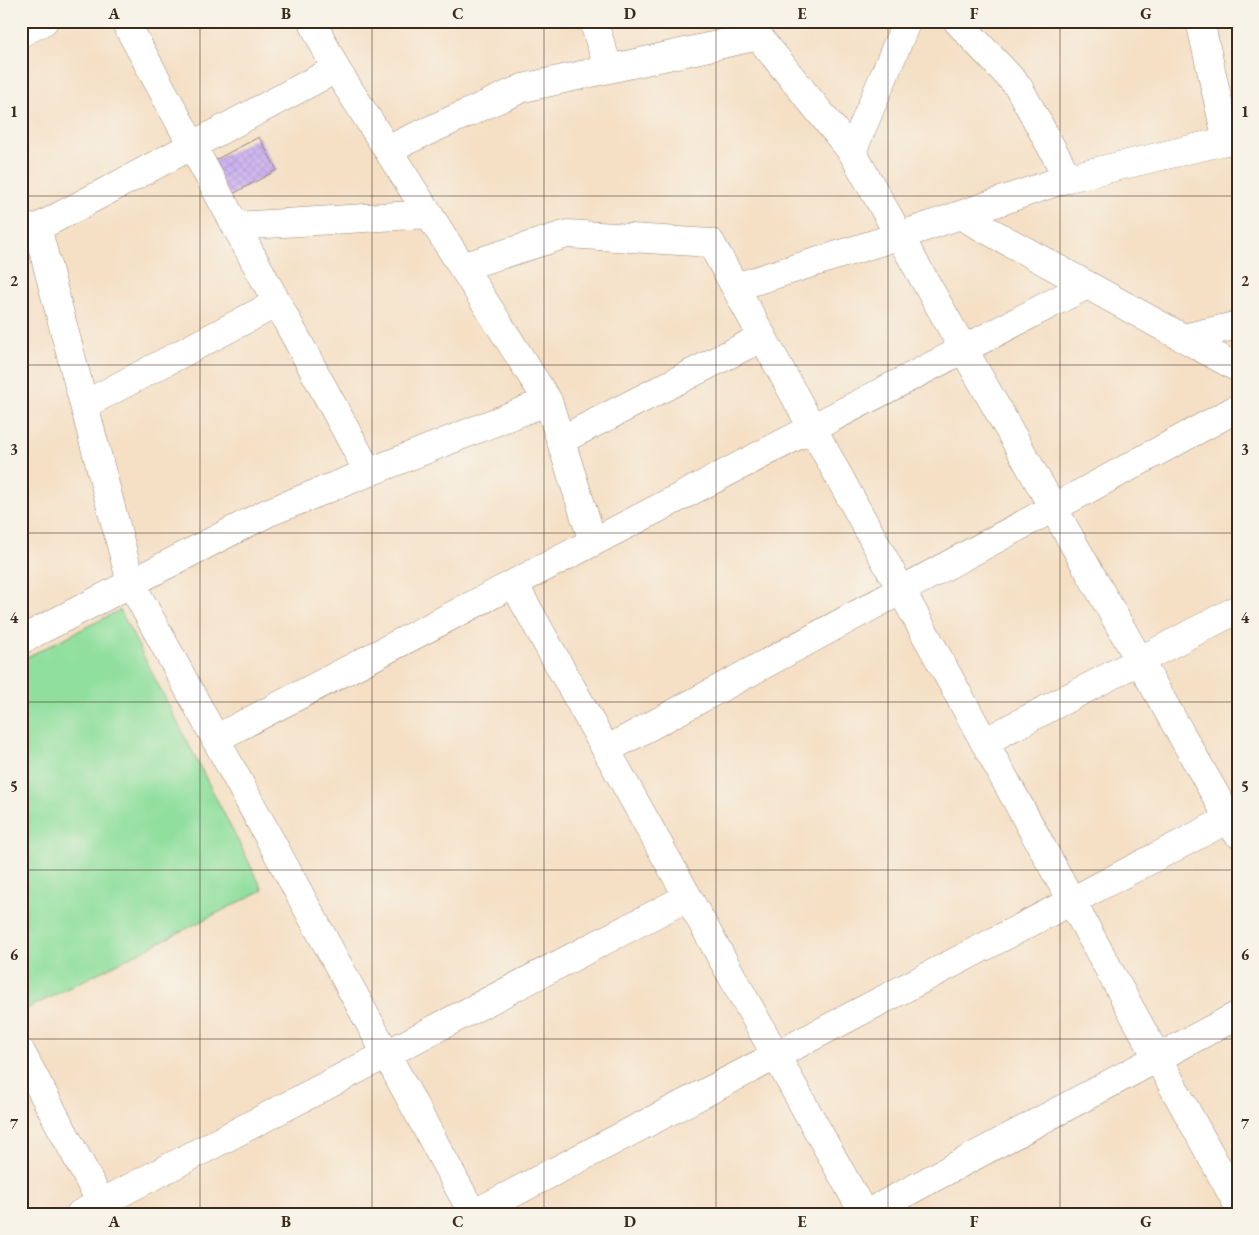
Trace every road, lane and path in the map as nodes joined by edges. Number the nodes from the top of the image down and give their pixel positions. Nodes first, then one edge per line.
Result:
1 (44, 21) edge
2 (126, 21) edge
3 (312, 21) edge
4 (593, 21) edge
5 (907, 21) edge
6 (957, 21) edge
7 (1200, 21) edge
8 (752, 29) edge
9 (21, 34) edge
10 (336, 69) junction
11 (609, 69) junction
12 (1232, 140) edge
13 (192, 145) junction
14 (388, 150) junction
15 (852, 152) junction
16 (1068, 178) junction
17 (429, 214) junction
18 (960, 215) junction
19 (236, 226) junction
20 (29, 232) edge
21 (899, 236) junction
22 (462, 267) junction
23 (1087, 285) junction
24 (735, 287) junction
25 (278, 303) junction
26 (1238, 325) edge
27 (763, 337) junction
28 (1183, 338) junction
29 (963, 349) junction
30 (1238, 368) edge
31 (548, 401) junction
32 (84, 405) junction
33 (1238, 408) edge
34 (812, 428) junction
35 (561, 440) junction
36 (369, 473) junction
37 (1053, 508) junction
38 (593, 542) junction
39 (131, 583) junction
40 (514, 584) junction
41 (901, 590) junction
42 (1238, 610) edge
43 (21, 640) edge
44 (1140, 661) junction
45 (215, 739) junction
46 (984, 742) junction
47 (606, 750) junction
48 (1235, 822) edge
49 (688, 897) junction
50 (1071, 901) junction
51 (1238, 1015) edge
52 (21, 1052) edge
53 (386, 1054) junction
54 (776, 1055) junction
55 (1157, 1058) junction
56 (1238, 1205) edge
57 (96, 1210) edge
58 (865, 1214) edge

1 - 9 street
2 - 13 street
3 - 10 street
4 - 11 street
5 - 15 street
6 - 16 street
7 - 12 street
8 - 11 street
8 - 15 street
10 - 13 street
10 - 14 street
11 - 14 street
12 - 16 street
13 - 19 street
13 - 20 street
14 - 17 street
15 - 21 street
16 - 18 street
17 - 19 street
17 - 22 street
18 - 21 street
18 - 23 street
19 - 25 street
20 - 32 street
21 - 24 street
21 - 29 street
22 - 24 street
22 - 31 street
23 - 28 street
23 - 29 street
24 - 27 street
25 - 32 street
25 - 36 street
26 - 28 street
27 - 34 street
27 - 35 street
28 - 30 street
29 - 34 street
29 - 37 street
31 - 35 street
31 - 36 street
32 - 39 street
33 - 37 street
34 - 38 street
34 - 41 street
35 - 38 street
36 - 39 street
37 - 41 street
37 - 44 street
38 - 40 street
39 - 43 street
39 - 45 street
40 - 45 street
40 - 47 street
41 - 46 street
41 - 47 street
42 - 44 street
44 - 46 street
44 - 48 street
45 - 53 street
46 - 50 street
47 - 49 street
48 - 50 street
49 - 53 street
49 - 54 street
50 - 54 street
50 - 55 street
51 - 55 street
52 - 57 street
53 - 54 street
53 - 57 street
54 - 58 street
55 - 56 street
55 - 58 street

